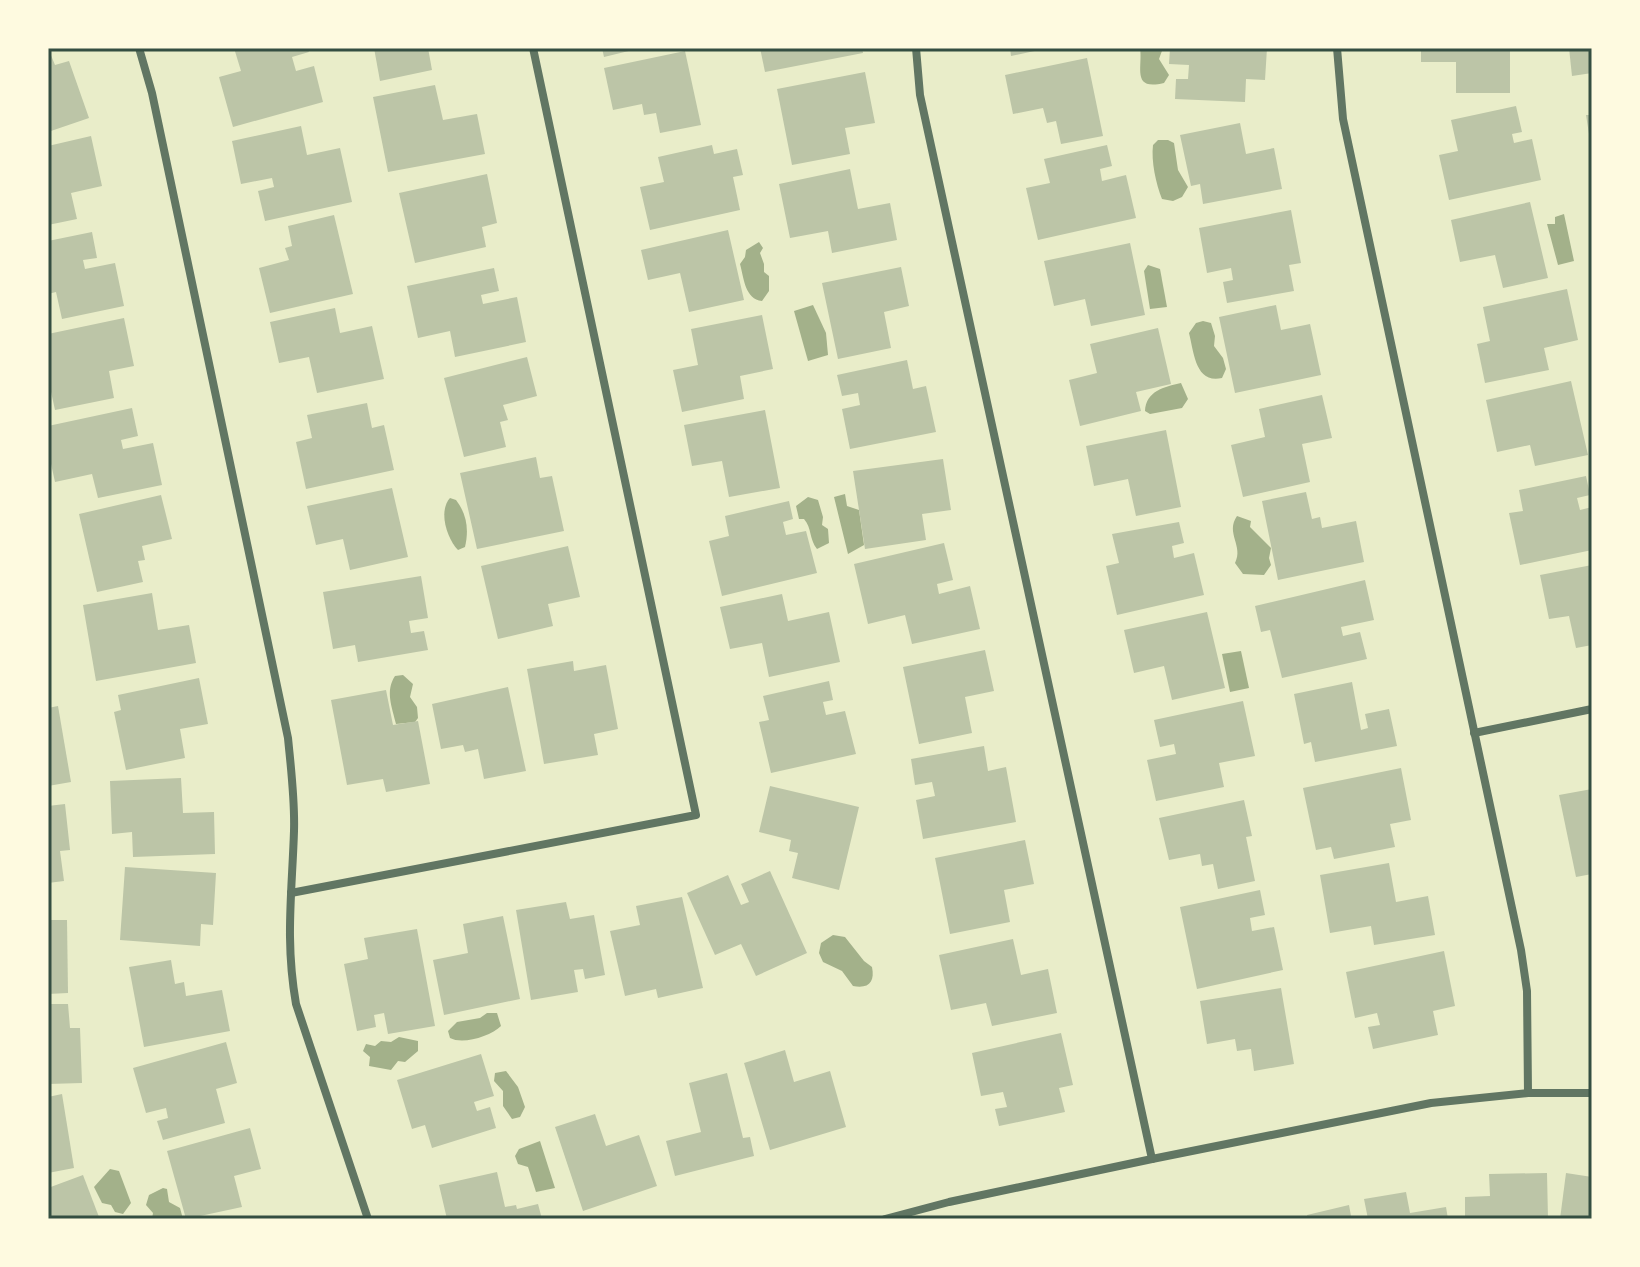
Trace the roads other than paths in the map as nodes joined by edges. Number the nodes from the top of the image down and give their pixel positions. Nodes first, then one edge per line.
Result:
1 (139, 48) edge
2 (533, 48) edge
3 (916, 48) edge
4 (1337, 48) edge
5 (1592, 709) edge
6 (1474, 733) junction
7 (291, 893) junction
8 (1528, 1093) junction
9 (1592, 1093) edge
10 (1152, 1159) junction
11 (368, 1219) edge
12 (885, 1219) edge

1 - 7 street
2 - 7 street
3 - 10 street
4 - 6 street
5 - 6 street
6 - 8 street
7 - 11 street
8 - 9 street
8 - 10 street
10 - 12 street

